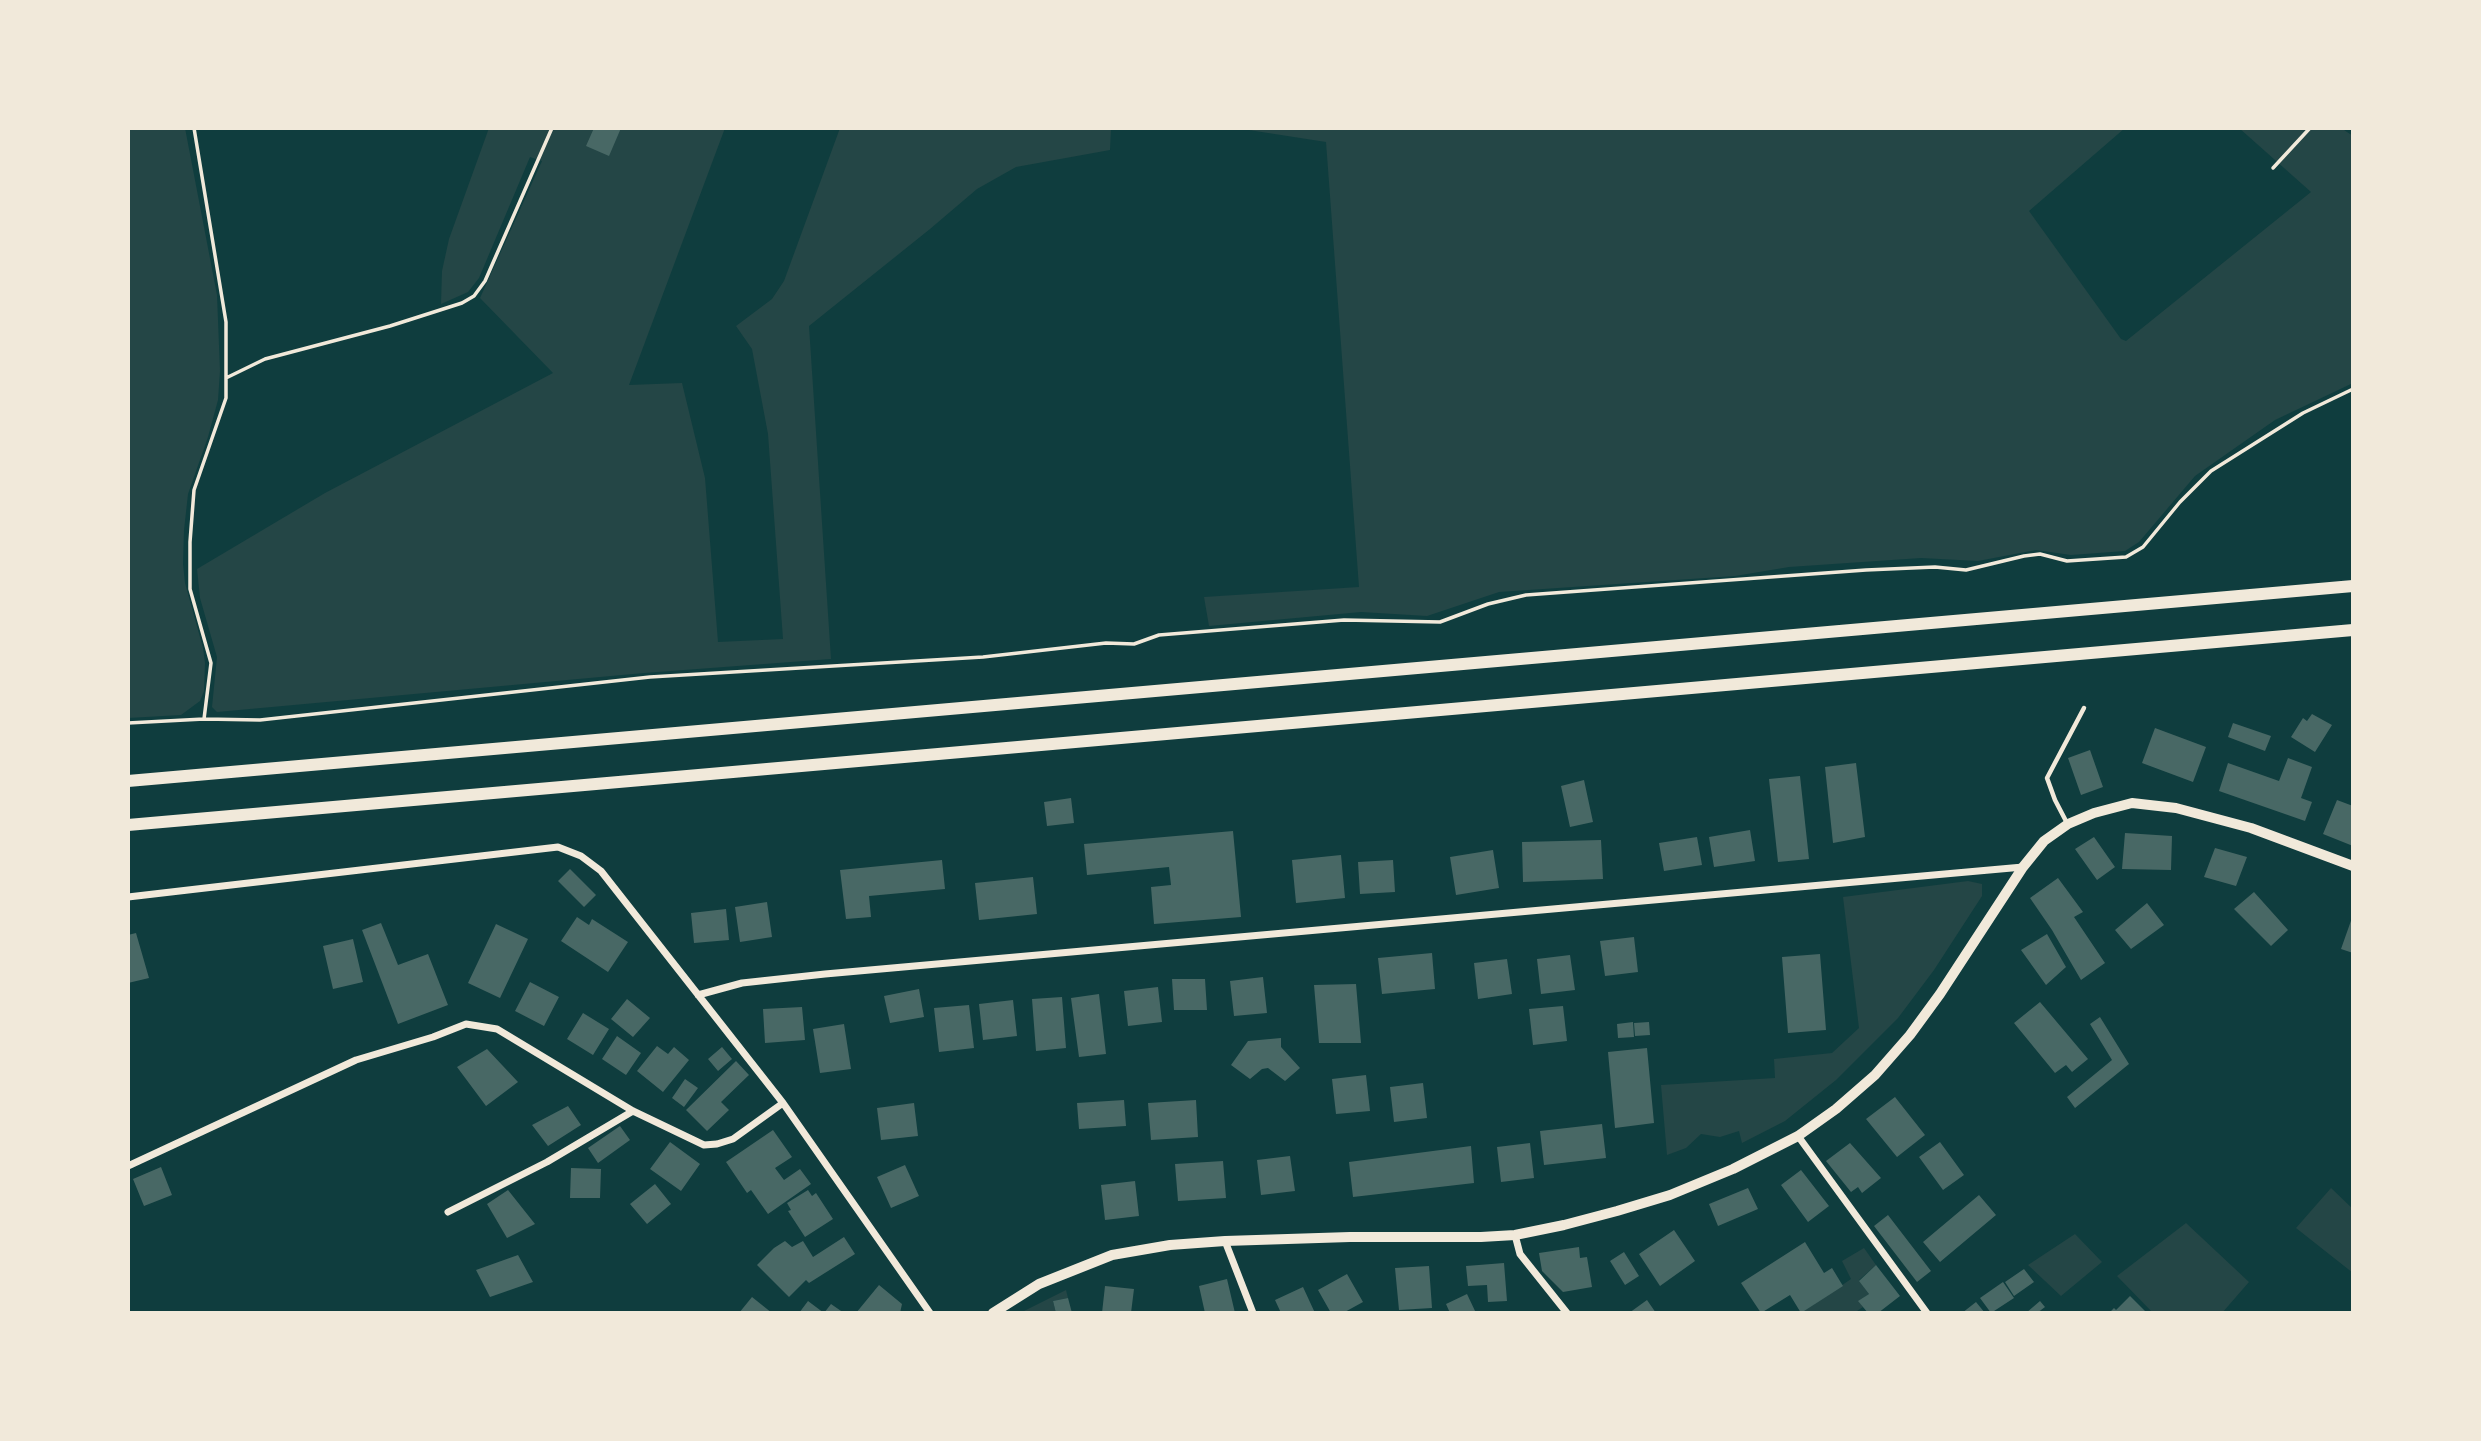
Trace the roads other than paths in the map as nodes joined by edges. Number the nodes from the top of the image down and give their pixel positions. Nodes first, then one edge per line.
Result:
1 (2353, 586) edge
2 (2353, 630) edge
3 (2084, 708) dead end
4 (128, 781) edge
5 (2068, 824) junction
6 (128, 825) edge
7 (2353, 866) edge
8 (2022, 867) junction
9 (128, 897) edge
10 (698, 995) junction
11 (783, 1103) junction
12 (632, 1111) junction
13 (1798, 1136) junction
14 (128, 1166) edge
15 (448, 1212) dead end
16 (1515, 1235) junction
17 (1225, 1241) junction
18 (930, 1313) edge
19 (993, 1313) edge
20 (1253, 1313) edge
21 (1567, 1313) edge
22 (1927, 1313) edge

1 - 4 main road
2 - 6 main road
3 - 5 lane
5 - 7 street
5 - 8 street
8 - 10 street
8 - 13 street
9 - 10 street
10 - 11 street
11 - 12 street
11 - 18 street
12 - 14 street
12 - 15 street
13 - 16 street
13 - 22 street
16 - 17 street
16 - 21 street
17 - 19 street
17 - 20 street

